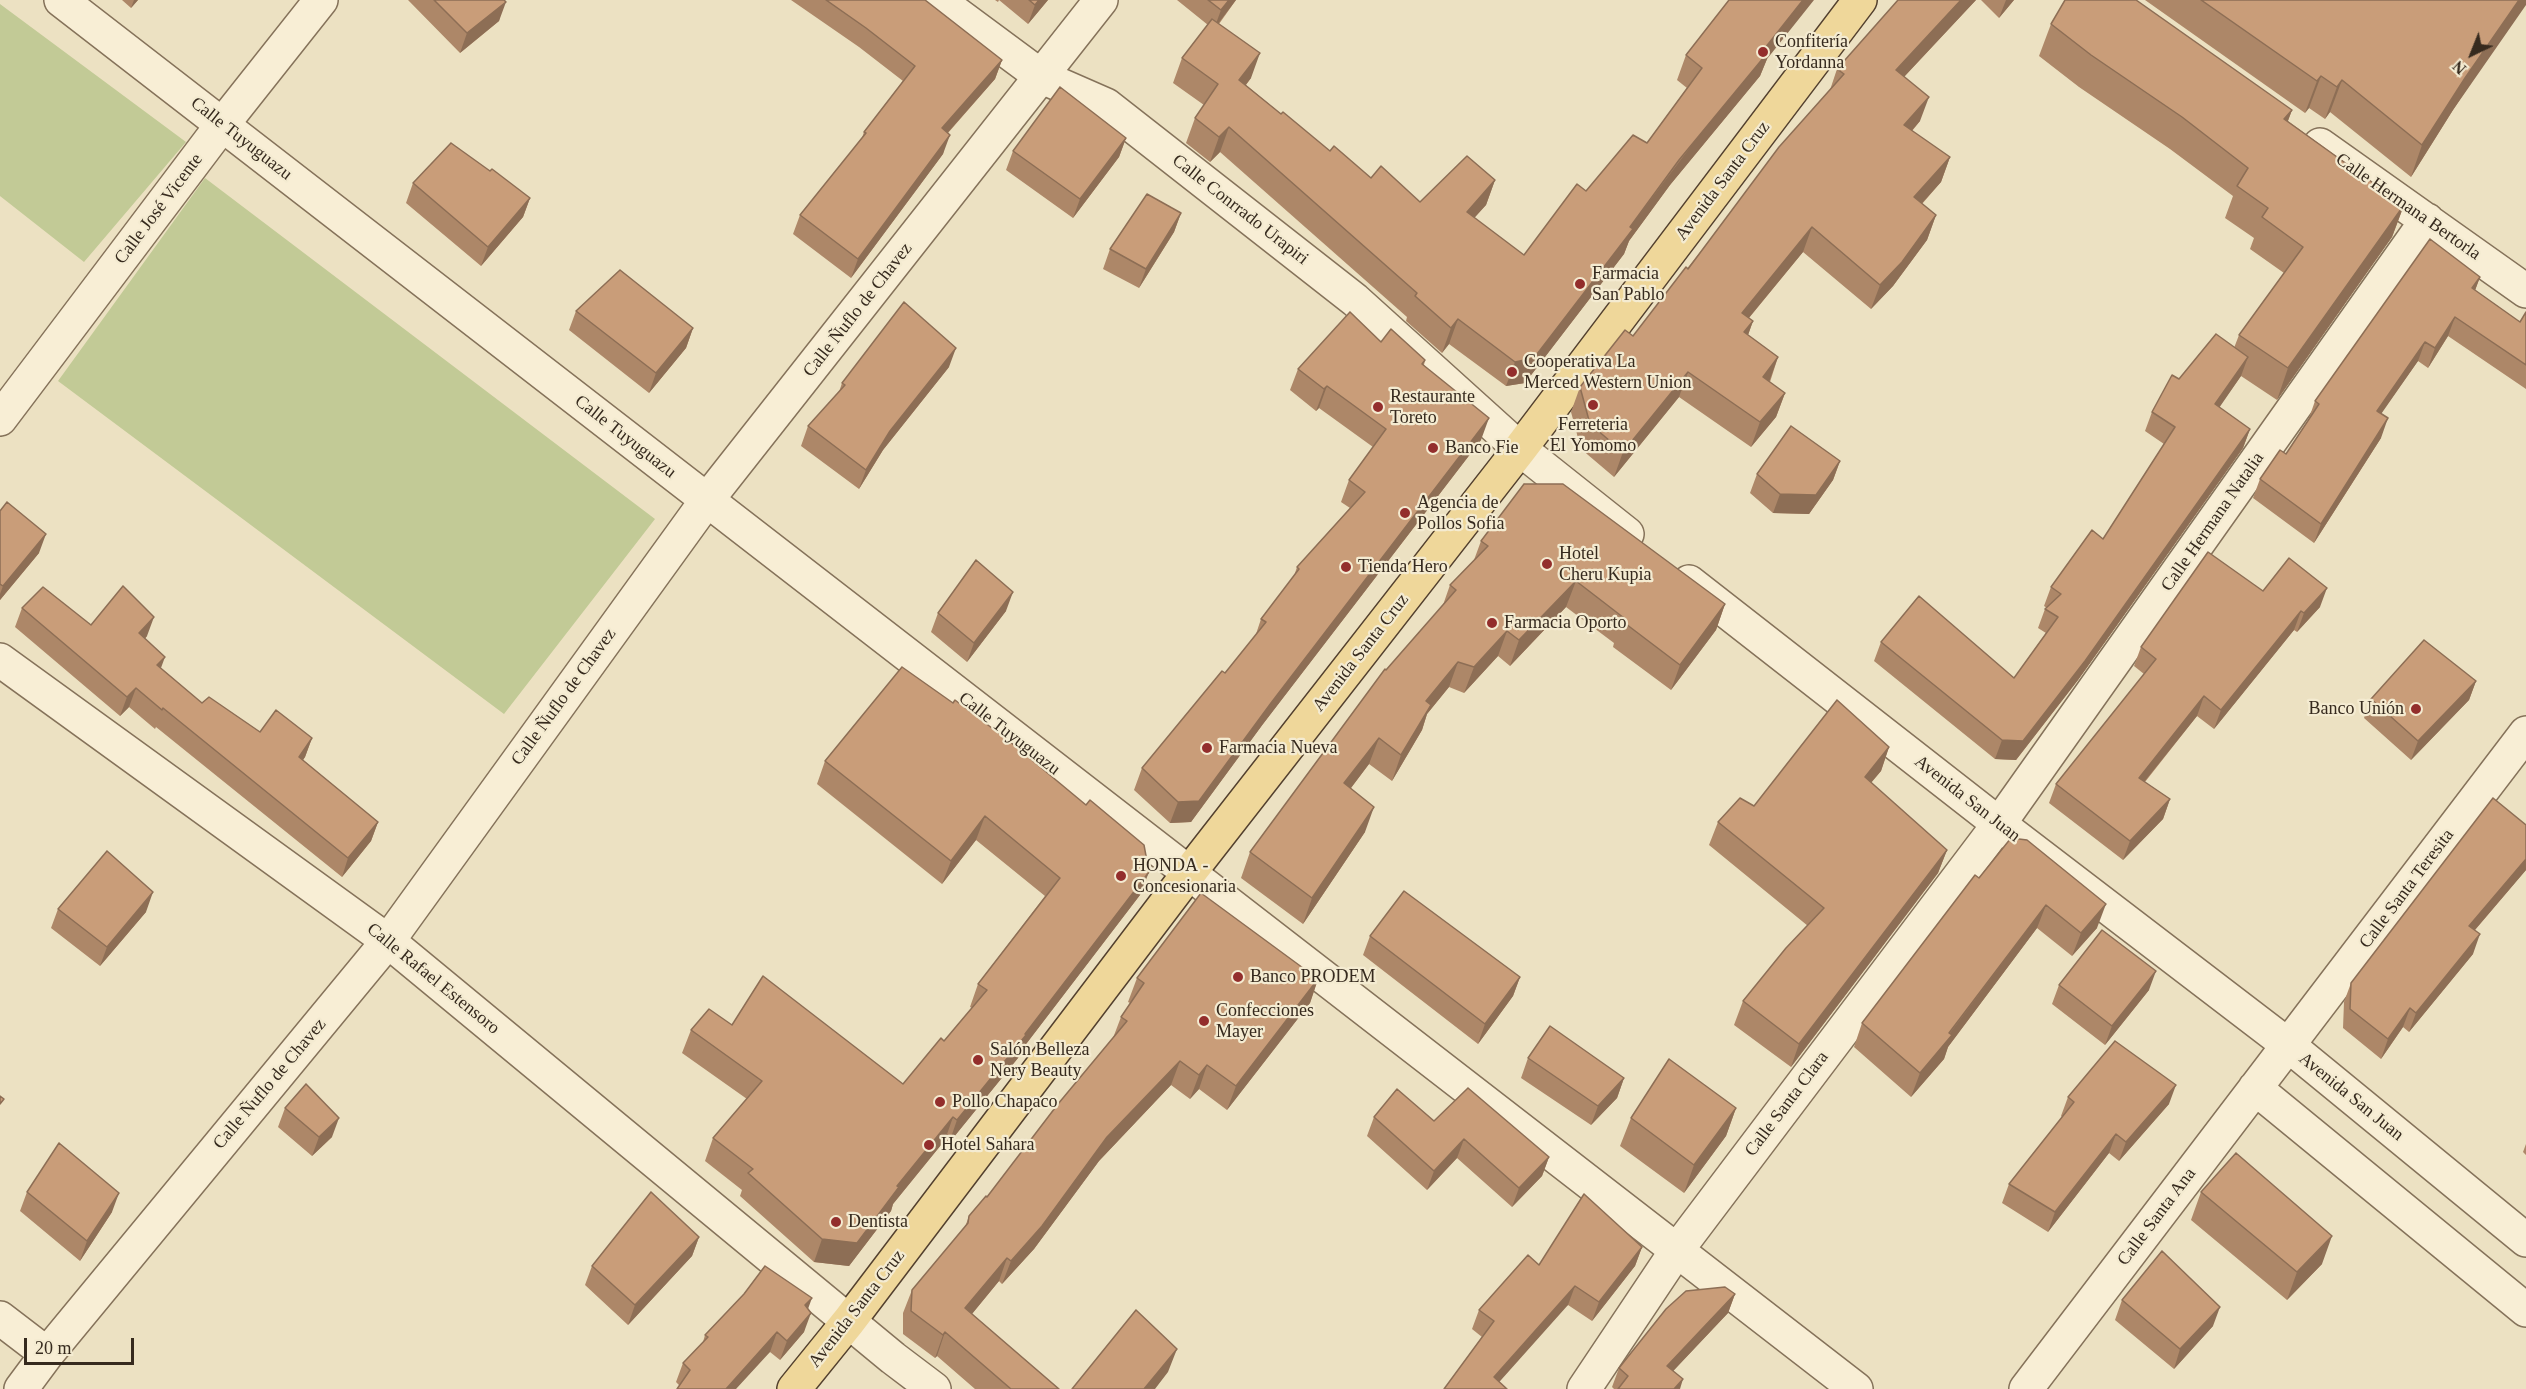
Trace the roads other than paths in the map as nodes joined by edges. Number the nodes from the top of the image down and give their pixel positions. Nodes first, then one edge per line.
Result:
1 (61, 0) edge
2 (321, 0) edge
3 (938, 0) edge
4 (1101, 0) edge
5 (1860, 0) edge
6 (1042, 77) junction
7 (222, 125) junction
8 (2294, 127) edge
9 (2427, 220) junction
10 (2526, 291) edge
11 (0, 419) edge
12 (1520, 449) junction
13 (707, 500) junction
14 (0, 660) edge
15 (2526, 733) edge
16 (1999, 825) junction
17 (1189, 873) junction
18 (388, 941) junction
19 (2288, 1045) junction
20 (2255, 1088) junction
21 (2526, 1240) edge
22 (1677, 1250) junction
23 (2526, 1310) edge
24 (0, 1318) edge
25 (849, 1321) junction
26 (47, 1354) junction
27 (21, 1389) edge
28 (795, 1389) edge
29 (934, 1389) edge
30 (1584, 1389) edge
31 (1856, 1389) edge
32 (2026, 1389) edge

1 - 7 street, Calle Tuyuguazu
2 - 7 street, Calle José Vicente
3 - 6 street, Calle Conrrado Urapiri
4 - 6 street, Calle Ñuflo de Chavez
5 - 12 main road, Avenida Santa Cruz
6 - 12 street, Calle Conrrado Urapiri
6 - 13 street, Calle Ñuflo de Chavez
7 - 11 street, Calle José Vicente
7 - 13 street, Calle Tuyuguazu
8 - 9 street, Calle Hermana Bertorla
9 - 10 street, Calle Hermana Bertorla
9 - 16 street, Calle Hermana Natalia
12 - 16 street, Avenida San Juan
12 - 17 main road, Avenida Santa Cruz
13 - 17 street, Calle Tuyuguazu
13 - 18 street, Calle Ñuflo de Chavez
14 - 18 street, Calle Rafael Estensoro
15 - 19 street, Calle Santa Teresita
16 - 19 street, Avenida San Juan
16 - 22 street, Calle Santa Clara
17 - 22 street, Calle Tuyuguazu
17 - 25 main road, Avenida Santa Cruz
18 - 25 street, Calle Rafael Estensoro
18 - 26 street, Calle Ñuflo de Chavez
19 - 20 street, Calle Santa Ana
19 - 21 street, Avenida San Juan
20 - 23 street
20 - 32 street, Calle Santa Ana
22 - 30 street, Calle Santa Clara
22 - 31 street, Calle Tuyuguazu
24 - 26 street
25 - 28 main road, Avenida Santa Cruz
25 - 29 street, Calle Rafael Estensoro
26 - 27 street, Calle Ñuflo de Chavez

